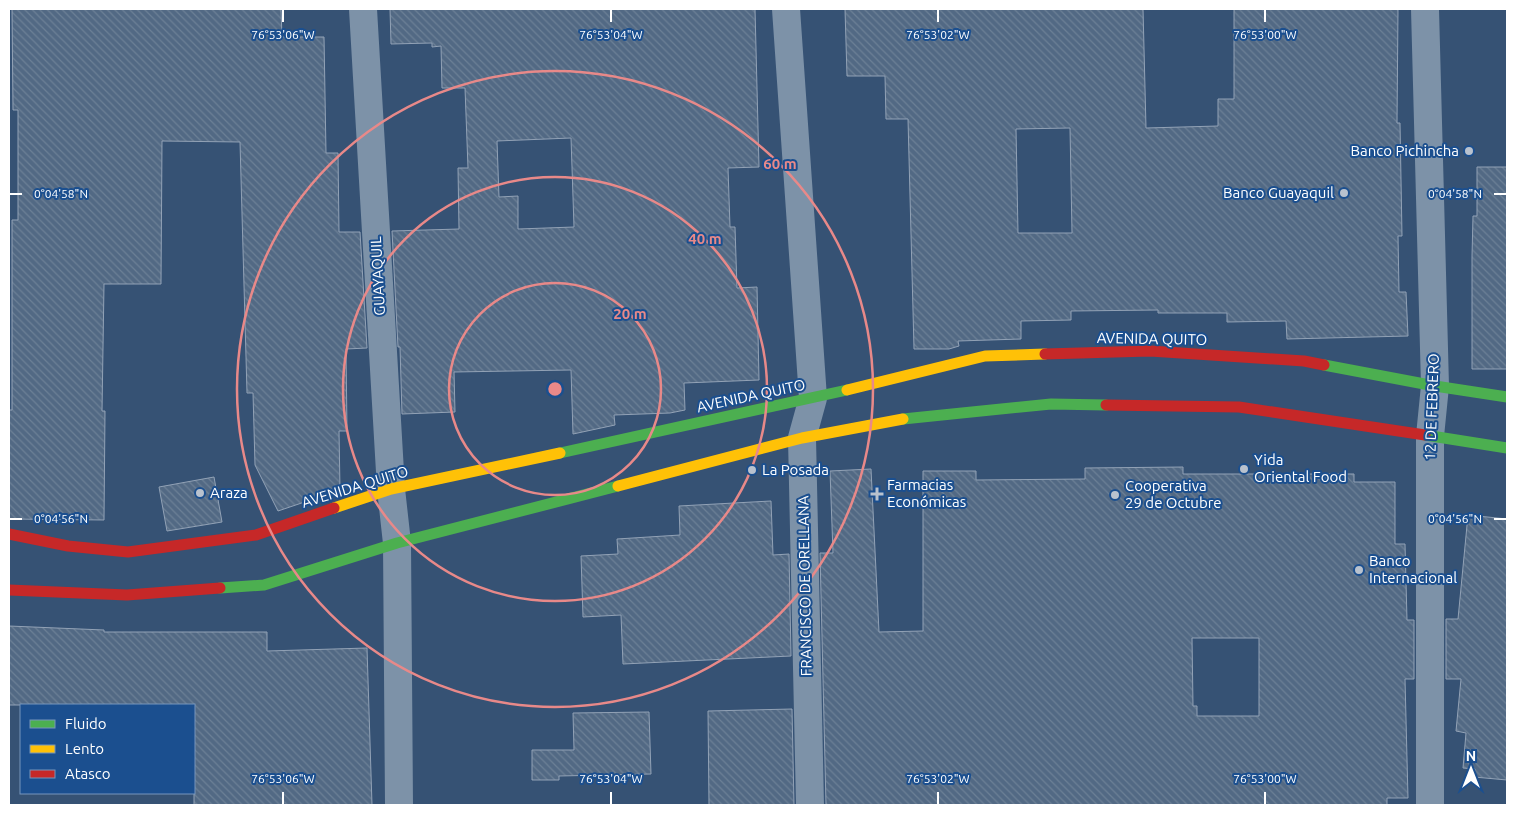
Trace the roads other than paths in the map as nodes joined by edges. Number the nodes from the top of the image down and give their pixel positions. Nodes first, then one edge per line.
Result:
1 (362, 9) edge
2 (786, 9) edge
3 (1425, 9) edge
4 (1435, 386) junction
5 (1507, 397) edge
6 (813, 398) junction
7 (1430, 436) junction
8 (802, 438) junction
9 (1507, 448) edge
10 (391, 489) junction
11 (9, 534) edge
12 (397, 543) junction
13 (9, 590) edge
14 (398, 805) edge
15 (810, 805) edge
16 (1430, 805) edge

1 - 10 street, GUAYAQUIL
2 - 6 street, FRANCISCO DE ORELLANA
3 - 4 street, 12 DE FEBRERO
4 - 5 highway, AVENIDA QUITO
4 - 6 highway, AVENIDA QUITO
4 - 7 street, 12 DE FEBRERO
6 - 8 street, FRANCISCO DE ORELLANA
6 - 10 highway, AVENIDA QUITO
7 - 8 highway
7 - 9 highway
7 - 16 street, 12 DE FEBRERO
8 - 12 highway
8 - 15 street, FRANCISCO DE ORELLANA
10 - 11 highway, AVENIDA QUITO
10 - 12 street, GUAYAQUIL
12 - 13 highway
12 - 14 street, GUAYAQUIL

